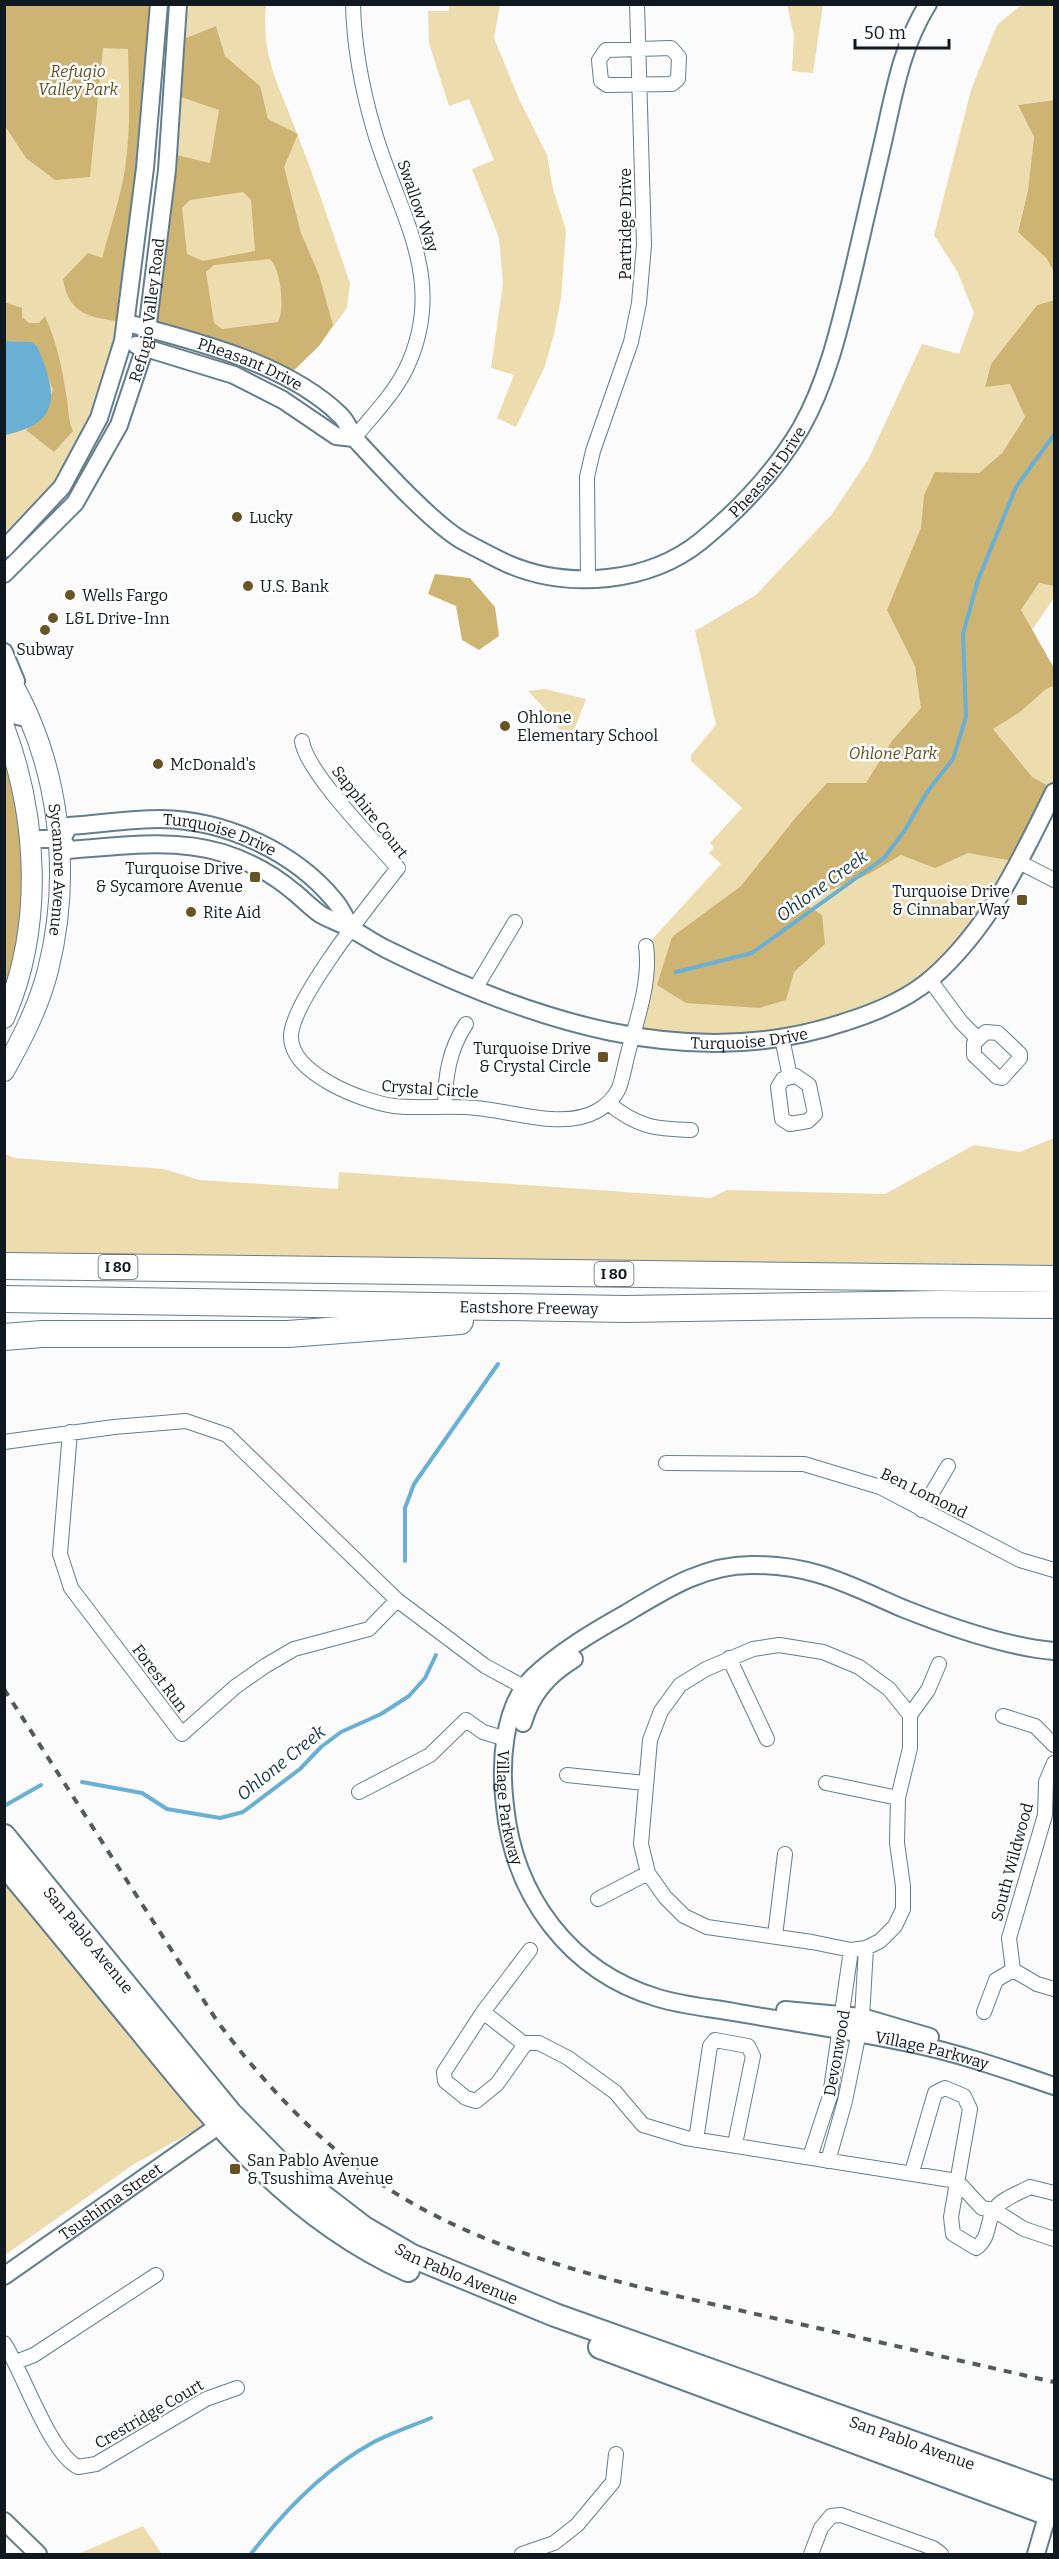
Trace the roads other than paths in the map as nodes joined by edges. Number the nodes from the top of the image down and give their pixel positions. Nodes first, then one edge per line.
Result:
1 (159, 4) edge
2 (178, 4) edge
3 (353, 4) edge
4 (637, 4) edge
5 (928, 4) edge
6 (638, 49) junction
7 (639, 85) junction
8 (127, 323) junction
9 (149, 329) junction
10 (123, 341) junction
11 (145, 347) junction
12 (354, 438) junction
13 (4, 549) edge
14 (7, 573) edge
15 (588, 579) junction
16 (4, 652) edge
17 (4, 670) edge
18 (14, 699) edge
19 (4, 727) edge
20 (302, 741) dead end
21 (1054, 792) edge
22 (30, 838) junction
23 (60, 839) junction
24 (1019, 862) junction
25 (1054, 880) edge
26 (515, 922) dead end
27 (351, 928) junction
28 (646, 946) dead end
29 (930, 980) junction
30 (475, 989) junction
31 (4, 1018) edge
32 (466, 1024) dead end
33 (632, 1037) junction
34 (782, 1038) junction
35 (977, 1038) dead end
36 (4, 1071) edge
37 (790, 1077) dead end
38 (608, 1103) junction
39 (445, 1107) junction
40 (692, 1130) dead end
41 (4, 1266) edge
42 (1054, 1279) edge
43 (4, 1299) edge
44 (1054, 1305) edge
45 (625, 1310) junction
46 (4, 1337) edge
47 (70, 1432) junction
48 (4, 1442) edge
49 (666, 1463) dead end
50 (948, 1466) dead end
51 (922, 1510) junction
52 (1054, 1570) edge
53 (397, 1600) junction
54 (1054, 1651) edge
55 (729, 1658) junction
56 (1054, 1662) edge
57 (939, 1664) dead end
58 (529, 1689) junction
59 (910, 1715) junction
60 (1003, 1716) dead end
61 (767, 1739) dead end
62 (506, 1740) junction
63 (1054, 1745) edge
64 (1054, 1763) edge
65 (567, 1775) dead end
66 (645, 1783) junction
67 (826, 1783) dead end
68 (360, 1792) dead end
69 (898, 1798) junction
70 (1050, 1815) edge
71 (4, 1836) edge
72 (785, 1854) dead end
73 (4, 1864) edge
74 (648, 1873) junction
75 (598, 1899) dead end
76 (775, 1936) junction
77 (866, 1948) junction
78 (530, 1950) dead end
79 (851, 1950) junction
80 (1013, 1970) junction
81 (1054, 1989) edge
82 (483, 2012) junction
83 (984, 2012) dead end
84 (862, 2017) junction
85 (846, 2027) junction
86 (526, 2043) junction
87 (1054, 2074) edge
88 (1054, 2086) edge
89 (218, 2126) junction
90 (696, 2139) junction
91 (735, 2144) junction
92 (810, 2157) junction
93 (828, 2160) junction
94 (912, 2172) junction
95 (957, 2181) junction
96 (1054, 2193) edge
97 (994, 2210) junction
98 (1054, 2239) edge
99 (156, 2275) dead end
100 (4, 2276) edge
101 (4, 2343) edge
102 (16, 2362) junction
103 (237, 2388) dead end
104 (616, 2454) dead end
105 (1053, 2501) edge
106 (6, 2525) edge
107 (38, 2554) edge
108 (522, 2554) edge
109 (811, 2554) edge
110 (941, 2554) edge
111 (1036, 2554) edge

1 - 8 street, Refugio Valley Road
2 - 9 street, Refugio Valley Road
3 - 12 street, Swallow Way
4 - 6 street, Partridge Drive
5 - 15 street, Pheasant Drive
6 - 7 street, Partridge Drive
6 - 7 street
6 - 7 street
7 - 15 street, Partridge Drive
8 - 9 street, Pheasant Drive
8 - 10 street, Refugio Valley Road
9 - 11 street, Refugio Valley Road
9 - 12 street, Pheasant Drive
10 - 11 street, Pheasant Drive
10 - 13 street, Refugio Valley Road
11 - 12 street, Pheasant Drive
11 - 14 street, Refugio Valley Road
12 - 15 street, Pheasant Drive
16 - 18 street
17 - 18 main road, Sycamore Avenue
18 - 23 main road, Sycamore Avenue
19 - 22 main road, Sycamore Avenue
20 - 27 street, Sapphire Court
21 - 24 street, Turquoise Drive
22 - 23 street, Turquoise Drive
22 - 31 main road, Sycamore Avenue
23 - 27 street, Turquoise Drive
23 - 27 street, Turquoise Drive
23 - 36 main road, Sycamore Avenue
24 - 25 street
24 - 29 street, Turquoise Drive
26 - 30 street
27 - 30 street, Turquoise Drive
27 - 39 street, Crystal Circle
28 - 33 street
29 - 34 street, Turquoise Drive
29 - 35 street
30 - 33 street, Turquoise Drive
32 - 39 street
33 - 34 street, Turquoise Drive
33 - 38 street
34 - 37 street
38 - 39 street, Crystal Circle
38 - 40 street
41 - 42 highway, I 80
43 - 45 highway, Eastshore Freeway / I 80
44 - 45 highway, Eastshore Freeway / I 80
45 - 46 highway
47 - 48 street
47 - 53 street
47 - 53 street, Forest Run
49 - 51 street, Ben Lomond
50 - 51 street
51 - 52 street, Ben Lomond
53 - 58 street
54 - 58 street, Village Parkway
55 - 59 street
55 - 61 street
55 - 66 street
56 - 58 street, Village Parkway
57 - 59 street
58 - 62 street, Village Parkway
58 - 85 street, Village Parkway
59 - 69 street
60 - 63 street
62 - 68 street
62 - 85 street, Village Parkway
64 - 70 street, South Wildwood
65 - 66 street
66 - 74 street
67 - 69 street
69 - 77 street
70 - 80 street, South Wildwood
71 - 105 main road, San Pablo Avenue
72 - 76 street
73 - 89 main road, San Pablo Avenue
74 - 75 street
74 - 76 street
76 - 79 street
77 - 79 street
77 - 84 street, Devonwood
78 - 82 street
79 - 85 street, Devonwood
80 - 81 street
80 - 83 street
82 - 86 street
82 - 86 street
84 - 85 street, Village Parkway
84 - 87 street, Village Parkway
85 - 88 street, Village Parkway
85 - 92 street, Devonwood
85 - 93 street, Devonwood
86 - 90 street
89 - 100 street, Tsushima Street
89 - 105 main road, San Pablo Avenue
90 - 91 street
90 - 91 street
91 - 92 street
92 - 93 street
93 - 94 street
94 - 95 street
94 - 95 street
95 - 97 street
95 - 97 street
96 - 97 street
97 - 98 street
99 - 102 street
101 - 102 street
102 - 103 street, Crestridge Court
104 - 108 street
105 - 111 street
106 - 107 street
109 - 110 street

